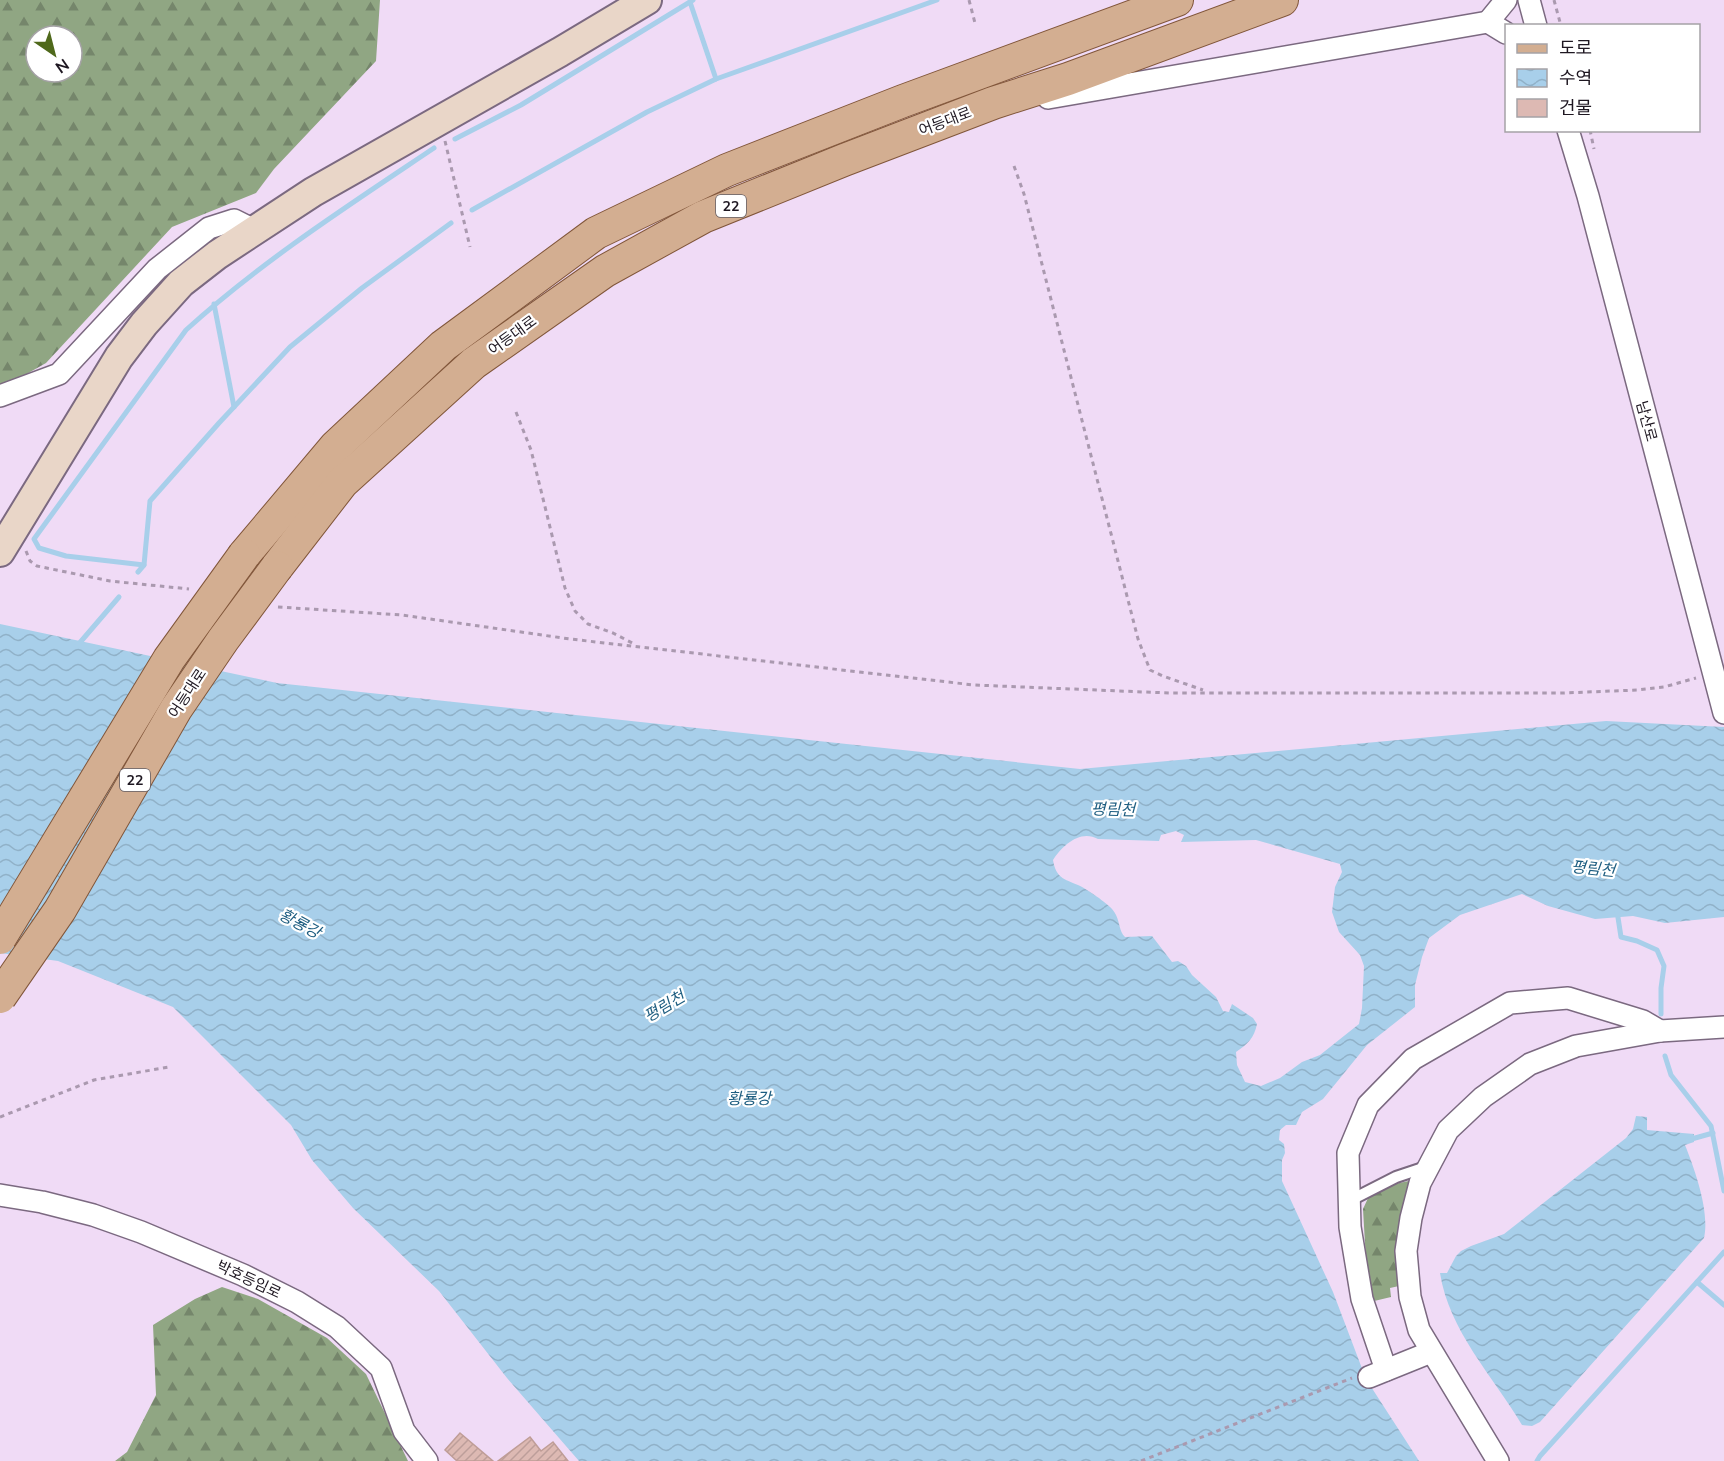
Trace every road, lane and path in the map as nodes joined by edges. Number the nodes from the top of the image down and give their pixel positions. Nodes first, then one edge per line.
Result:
1 (647, 0) edge
2 (969, 0) edge
3 (1177, 0) edge
4 (1282, 0) edge
5 (1506, 0) edge
6 (1529, 0) edge
7 (1554, 0) edge
8 (975, 23) dead end
9 (1535, 24) edge
10 (1560, 24) edge
11 (1497, 27) edge
12 (973, 111) junction
13 (440, 120) junction
14 (1569, 132) edge
15 (1014, 166) dead end
16 (254, 230) junction
17 (470, 247) dead end
18 (0, 396) edge
19 (516, 412) dead end
20 (7, 540) edge
21 (194, 590) dead end
22 (273, 606) dead end
23 (637, 646) junction
24 (1714, 678) junction
25 (1208, 692) junction
26 (1724, 713) edge
27 (0, 938) edge
28 (0, 997) edge
29 (1724, 1027) edge
30 (1660, 1031) junction
31 (170, 1067) dead end
32 (0, 1117) edge
33 (1429, 1166) junction
34 (0, 1195) edge
35 (1349, 1202) junction
36 (1431, 1352) junction
37 (1377, 1373) junction
38 (427, 1461) edge
39 (1141, 1461) edge
40 (1498, 1461) edge

1 - 13 main road
2 - 8 path
3 - 27 main road, 22, bridge
4 - 12 main road, 어등대로 / 22
5 - 11 street
6 - 9 street
7 - 10 path
11 - 12 street
12 - 28 main road, 어등대로 / 22, bridge
13 - 16 main road
13 - 17 path
14 - 24 street, 남산로
15 - 25 path
16 - 18 street
16 - 20 main road
19 - 23 path
20 - 21 path
22 - 23 path
23 - 25 path
24 - 25 path
24 - 26 street, 남산로
29 - 30 street
30 - 33 street
30 - 35 street
31 - 32 path
33 - 35 lane
33 - 36 street
34 - 38 street, 박호등임로
35 - 37 street
36 - 37 street
36 - 40 street
37 - 39 path

